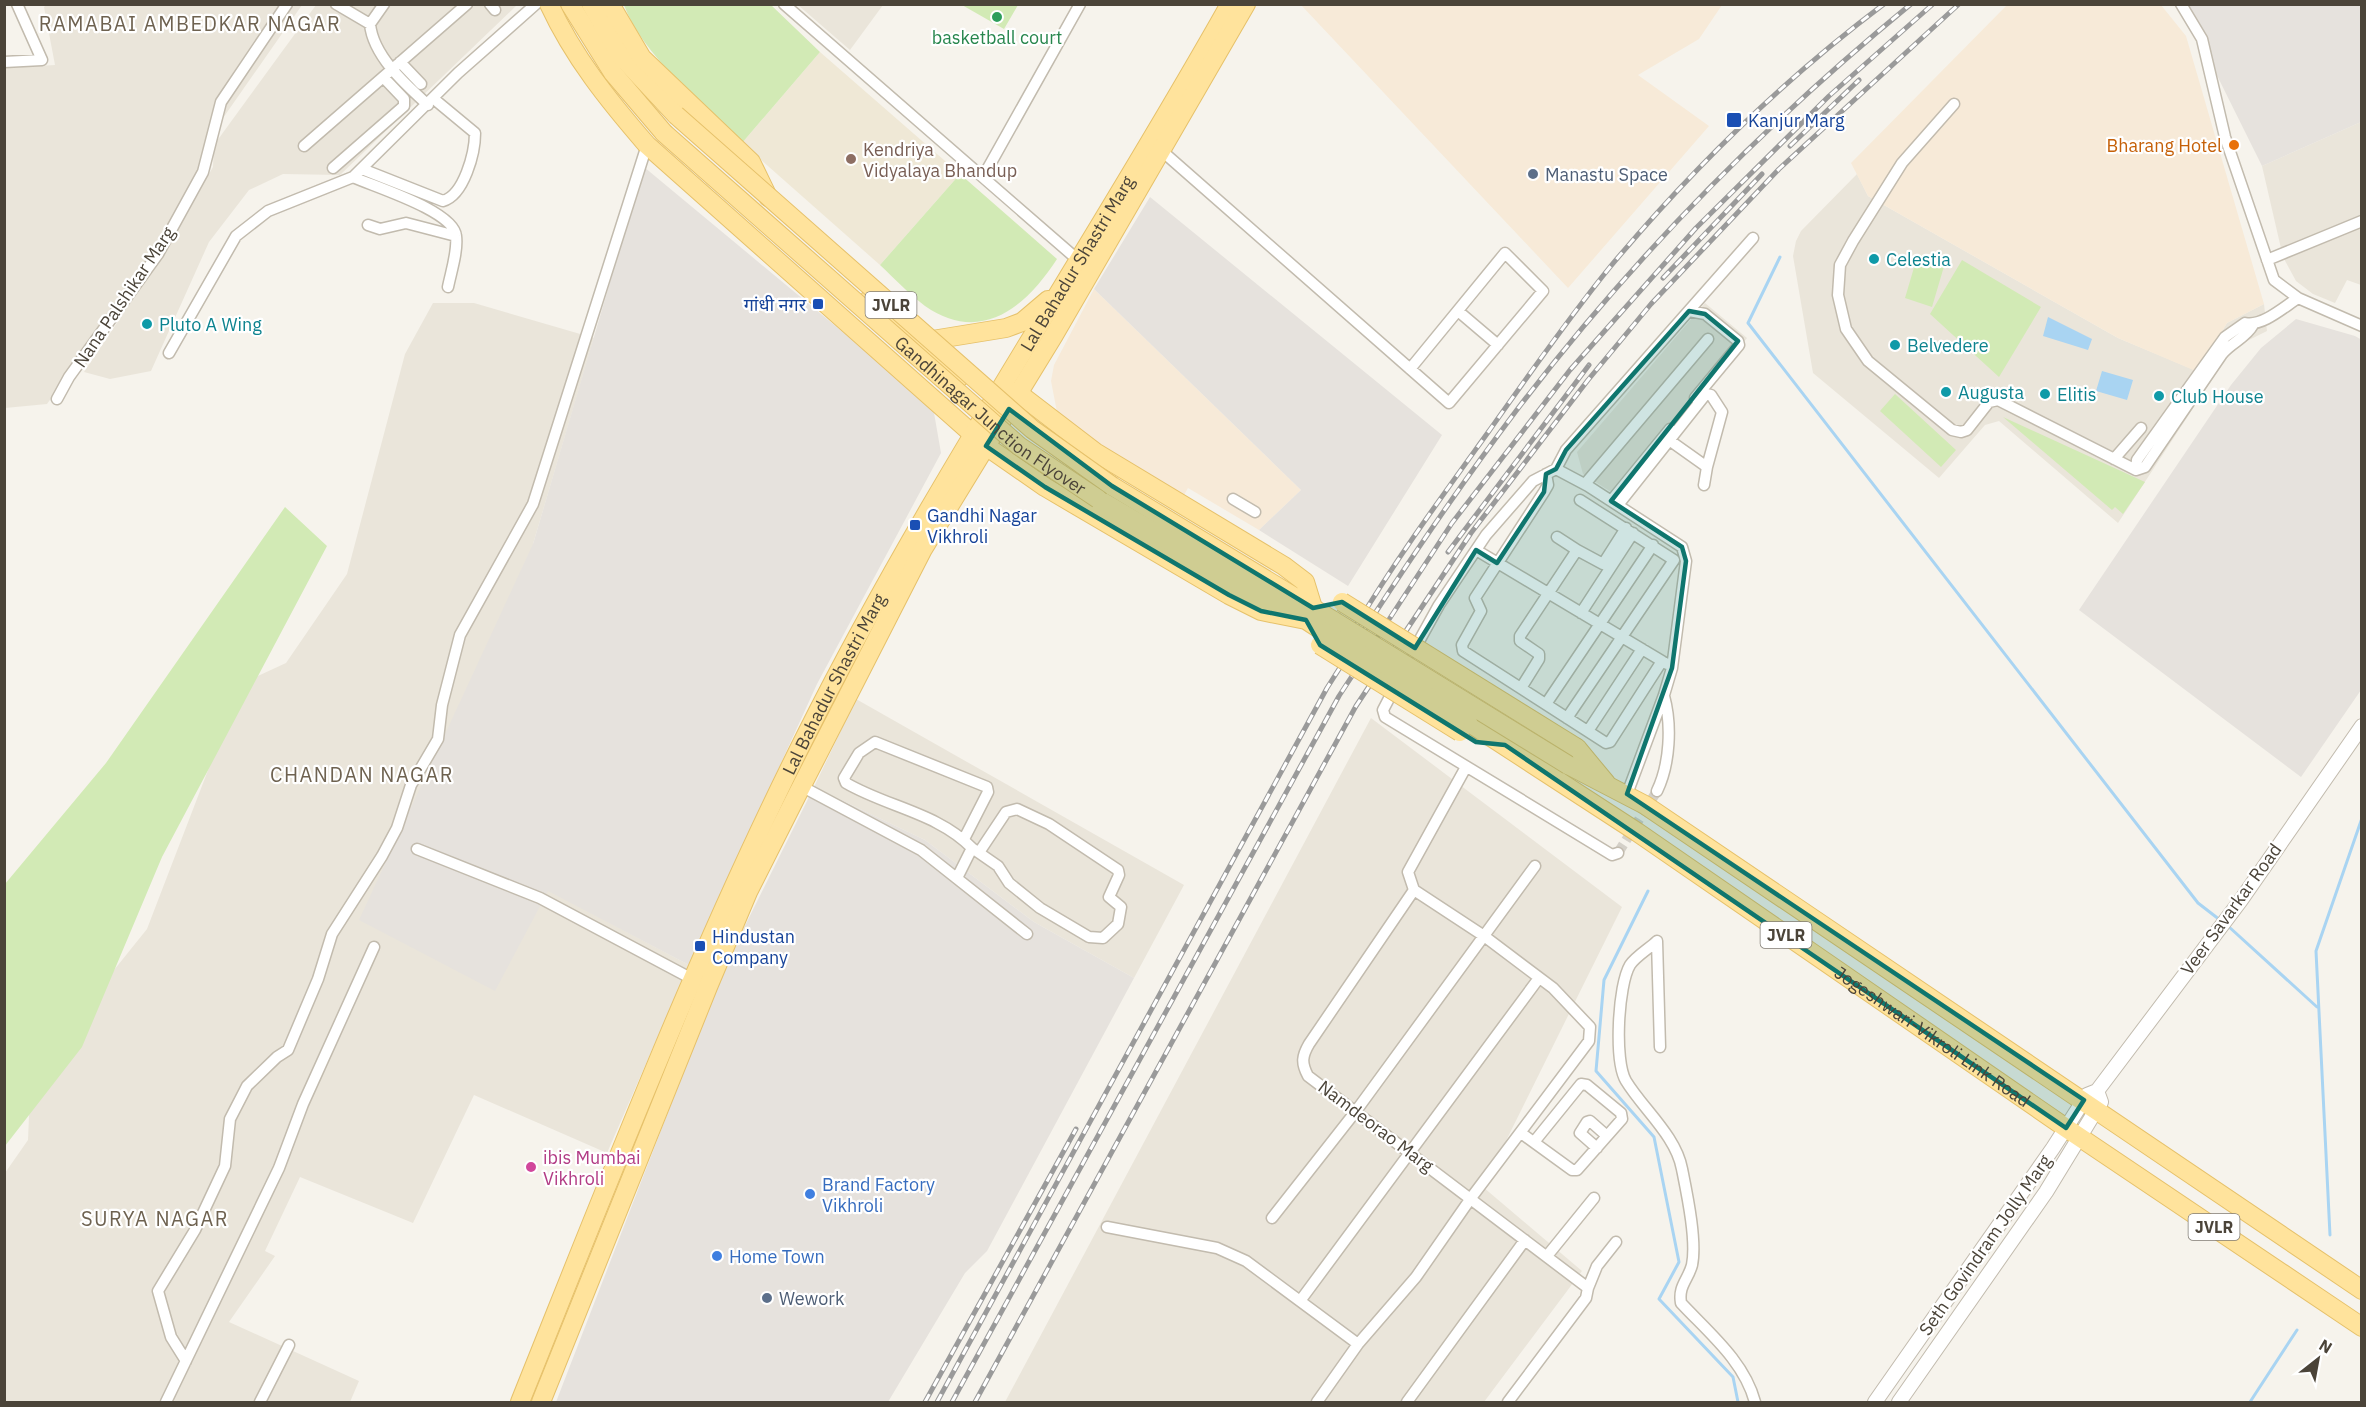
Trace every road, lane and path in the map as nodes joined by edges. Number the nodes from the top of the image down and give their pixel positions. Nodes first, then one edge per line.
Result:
1 (17, 4) edge
2 (287, 4) edge
3 (336, 4) edge
4 (384, 4) edge
5 (467, 4) edge
6 (536, 4) edge
7 (549, 4) edge
8 (570, 4) edge
9 (591, 4) edge
10 (610, 4) edge
11 (784, 4) edge
12 (1080, 4) edge
13 (1230, 4) edge
14 (1246, 4) edge
15 (2181, 4) edge
16 (370, 24) junction
17 (4, 62) edge
18 (396, 65) junction
19 (384, 78) junction
20 (421, 84) dead end
21 (431, 102) junction
22 (1954, 104) dead end
23 (647, 145) junction
24 (304, 146) dead end
25 (1162, 151) junction
26 (333, 168) dead end
27 (362, 170) junction
28 (353, 177) junction
29 (983, 177) junction
30 (2361, 221) edge
31 (368, 225) dead end
32 (456, 236) junction
33 (1753, 238) dead end
34 (1078, 260) junction
35 (2267, 260) junction
36 (448, 287) dead end
37 (1060, 290) junction
38 (2298, 298) junction
39 (1458, 311) junction
40 (1689, 311) junction
41 (2361, 326) edge
42 (1708, 339) dead end
43 (919, 342) junction
44 (1498, 345) junction
45 (169, 353) dead end
46 (1410, 369) junction
47 (1000, 390) junction
48 (1018, 393) junction
49 (57, 399) dead end
50 (2141, 428) dead end
51 (980, 440) junction
52 (1670, 440) junction
53 (2114, 459) junction
54 (1707, 467) junction
55 (1551, 472) junction
56 (1585, 484) junction
57 (1704, 485) dead end
58 (1233, 499) dead end
59 (1580, 500) dead end
60 (1614, 503) junction
61 (1255, 512) dead end
62 (1629, 531) junction
63 (1557, 537) dead end
64 (917, 545) junction
65 (1653, 546) junction
66 (1476, 550) junction
67 (1577, 550) junction
68 (1497, 563) junction
69 (1606, 567) junction
70 (1547, 593) junction
71 (1581, 613) junction
72 (1310, 614) junction
73 (1601, 624) junction
74 (1327, 633) junction
75 (1621, 637) junction
76 (1642, 649) junction
77 (1667, 665) junction
78 (1521, 688) junction
79 (1664, 696) junction
80 (1546, 704) junction
81 (1567, 718) junction
82 (2361, 726) edge
83 (1588, 731) junction
84 (1466, 767) junction
85 (801, 786) junction
86 (1609, 787) junction
87 (1657, 791) tunnel mouth
88 (1628, 794) junction
89 (964, 839) junction
90 (417, 849) dead end
91 (976, 850) junction
92 (1618, 853) dead end
93 (1534, 866) dead end
94 (957, 878) junction
95 (1414, 890) junction
96 (1027, 934) dead end
97 (1484, 936) junction
98 (374, 948) dead end
99 (1539, 978) junction
100 (701, 984) junction
101 (1660, 1047) dead end
102 (2093, 1100) junction
103 (1356, 1112) junction
104 (1521, 1133) junction
105 (2073, 1133) junction
106 (1607, 1136) junction
107 (1534, 1142) junction
108 (1597, 1148) junction
109 (1410, 1152) junction
110 (607, 1186) junction
111 (625, 1193) junction
112 (1471, 1198) junction
113 (1594, 1198) dead end
114 (1272, 1218) dead end
115 (1107, 1227) dead end
116 (1525, 1240) junction
117 (1616, 1242) dead end
118 (1547, 1256) junction
119 (1588, 1288) junction
120 (2361, 1290) edge
121 (1300, 1301) junction
122 (2361, 1326) edge
123 (1358, 1344) junction
124 (289, 1345) dead end
125 (186, 1361) junction
126 (166, 1402) edge
127 (260, 1402) edge
128 (520, 1402) edge
129 (541, 1402) edge
130 (1317, 1402) edge
131 (1407, 1402) edge
132 (1508, 1402) edge
133 (1755, 1402) edge
134 (1875, 1402) edge
135 (1899, 1402) edge

1 - 17 street
2 - 49 street, Nana Palshikar Marg
3 - 16 street
4 - 16 street
5 - 18 street
6 - 21 street
7 - 23 main road
8 - 72 main road, Gandhinagar Junction Flyover / JVLR, bridge
9 - 72 main road, Gandhinagar Junction Flyover / JVLR, bridge
10 - 43 main road
11 - 29 street
12 - 29 street
13 - 34 main road, Lal Bahadur Shastri Marg
14 - 25 main road, Lal Bahadur Shastri Marg
15 - 35 street
16 - 18 street
18 - 19 street
18 - 20 street
18 - 21 street
19 - 24 street
19 - 26 street
21 - 27 street
21 - 27 street
22 - 53 street
23 - 51 main road
23 - 125 street
25 - 46 street
25 - 48 main road, Lal Bahadur Shastri Marg
27 - 28 street
28 - 32 street
28 - 45 street
29 - 34 street
30 - 35 street
31 - 32 street
32 - 36 street
33 - 40 street
34 - 37 main road, Lal Bahadur Shastri Marg
35 - 38 street
37 - 43 main road
37 - 47 main road, Lal Bahadur Shastri Marg
38 - 41 street
38 - 53 street
39 - 44 street
39 - 44 street
39 - 46 street
40 - 55 street
40 - 60 street
42 - 56 street
43 - 47 main road
44 - 46 street
47 - 48 main road
47 - 51 main road, Lal Bahadur Shastri Marg
48 - 51 main road, Lal Bahadur Shastri Marg
48 - 72 main road
50 - 53 street
51 - 64 main road, Lal Bahadur Shastri Marg
51 - 72 main road
52 - 54 street
52 - 54 street
52 - 60 street
54 - 57 street
55 - 56 street
55 - 66 street
55 - 68 street
56 - 60 street
58 - 61 street
59 - 62 street
60 - 77 street
62 - 65 street
62 - 69 street
63 - 67 street
64 - 85 main road, Lal Bahadur Shastri Marg
64 - 100 main road, Lal Bahadur Shastri Marg
65 - 73 street
65 - 75 street
66 - 68 street
66 - 84 street
67 - 69 street
67 - 70 street
68 - 70 street
68 - 78 street
69 - 71 street
70 - 71 street
70 - 78 street
71 - 73 street
72 - 74 main road, JVLR
72 - 74 main road
72 - 86 main road, bridge
73 - 75 street
73 - 80 street
74 - 86 main road, JVLR, bridge
74 - 105 main road, Jogeshwari-Vikroli Link Road / JVLR, bridge
75 - 76 street
75 - 81 street
76 - 77 street
76 - 83 street
77 - 79 street
77 - 83 street
78 - 80 street
79 - 87 street
79 - 88 street
80 - 81 street
81 - 83 street
82 - 102 street, Veer Savarkar Road
84 - 92 street
84 - 95 street
85 - 94 street
85 - 100 main road, Lal Bahadur Shastri Marg
86 - 88 main road, Jogeshwari-Vikroli Link Road / JVLR
88 - 102 main road, Jogeshwari-Vikroli Link Road / JVLR
89 - 89 street
89 - 91 street
90 - 100 street
91 - 91 street
91 - 94 street
93 - 97 street
94 - 96 street
95 - 97 street
95 - 103 street, Namdeorao Marg
97 - 99 street
97 - 103 street
98 - 125 street
99 - 104 street
99 - 109 street
100 - 110 main road, Lal Bahadur Shastri Marg
100 - 111 main road, Lal Bahadur Shastri Marg
101 - 133 street
102 - 105 street, Seth Govindram Jolly Marg
102 - 120 main road, Jogeshwari-Vikroli Link Road / JVLR
103 - 109 street, Namdeorao Marg
103 - 114 street
104 - 107 street
104 - 112 street
105 - 122 main road, Jogeshwari-Vikroli Link Road / JVLR
105 - 134 street, Seth Govindram Jolly Marg
105 - 135 street
106 - 107 street
106 - 108 street
106 - 108 street
107 - 108 street
109 - 112 street, Namdeorao Marg
109 - 121 street
110 - 111 main road
110 - 128 main road, Lal Bahadur Shastri Marg
111 - 129 main road, Lal Bahadur Shastri Marg
112 - 116 street, Namdeorao Marg
112 - 123 street
113 - 118 street
115 - 121 street
116 - 118 street, Namdeorao Marg
116 - 131 street
117 - 119 street
118 - 119 street, Namdeorao Marg
119 - 132 street
121 - 123 street
123 - 130 street
124 - 127 street
125 - 126 street

